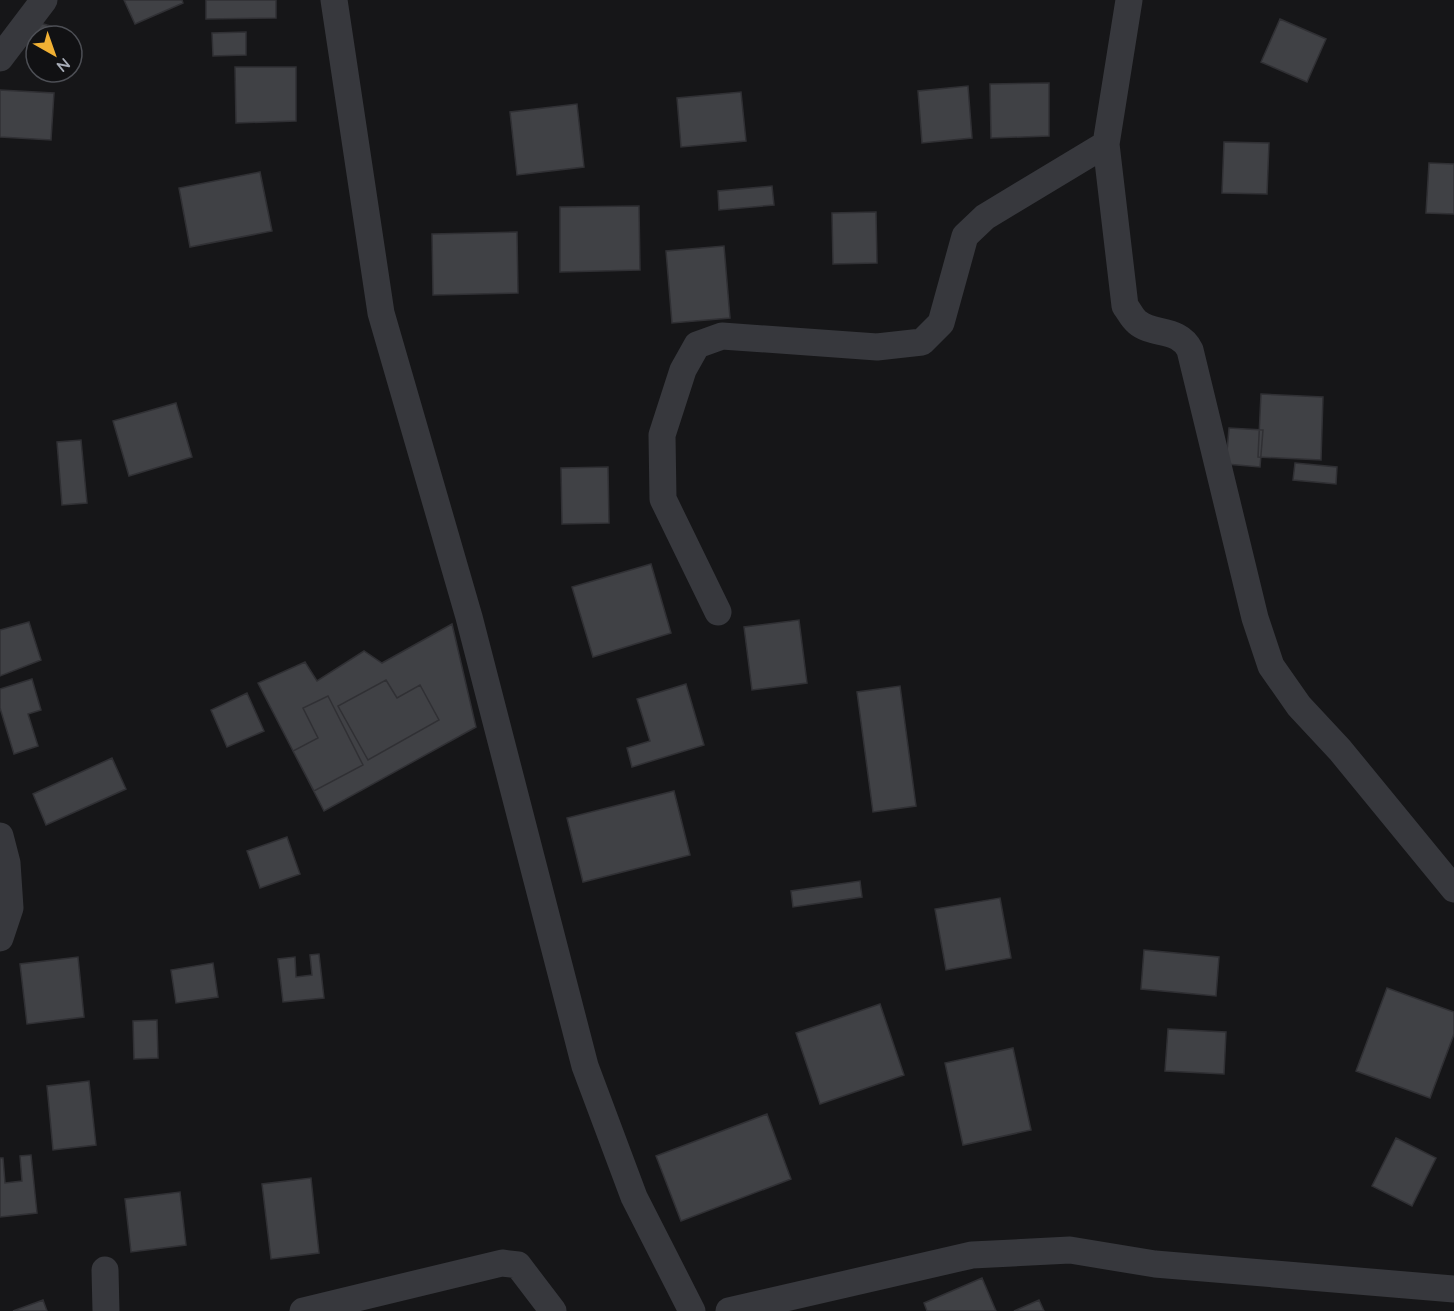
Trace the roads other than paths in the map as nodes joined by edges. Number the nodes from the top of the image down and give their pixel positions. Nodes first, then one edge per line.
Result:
1 (44, 0) edge
2 (334, 0) edge
3 (1129, 0) edge
4 (0, 58) edge
5 (1106, 144) junction
6 (718, 612) dead end
7 (0, 836) edge
8 (1454, 889) edge
9 (0, 938) edge
10 (105, 1270) dead end
11 (1454, 1289) edge
12 (106, 1311) edge
13 (303, 1311) edge
14 (553, 1311) edge
15 (692, 1311) edge
16 (729, 1311) edge

1 - 4 street
2 - 15 street
3 - 5 street
5 - 6 street
5 - 8 street
7 - 9 street
10 - 12 street
11 - 16 street
13 - 14 street

